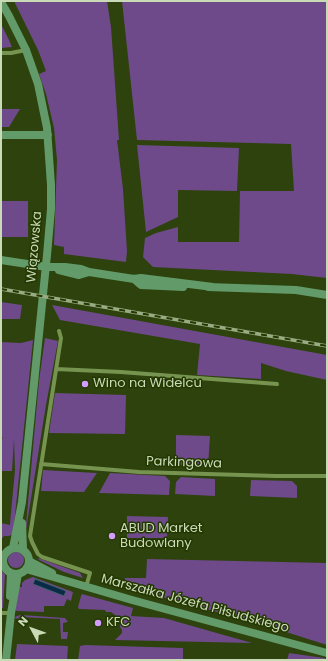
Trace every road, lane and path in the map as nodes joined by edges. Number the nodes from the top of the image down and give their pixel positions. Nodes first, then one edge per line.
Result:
1 (1, 2) edge
2 (26, 50) junction
3 (1, 53) edge
4 (1, 135) edge
5 (48, 135) junction
6 (1, 260) edge
7 (327, 295) edge
8 (59, 331) dead end
9 (56, 369) junction
10 (277, 384) dead end
11 (41, 464) junction
12 (327, 476) edge
13 (22, 502) junction
14 (7, 550) edge
15 (23, 550) junction
16 (2, 560) edge
17 (29, 561) junction
18 (26, 569) junction
19 (15, 573) junction
20 (60, 578) junction
21 (86, 587) junction
22 (1, 613) edge
23 (11, 613) junction
24 (325, 653) edge
25 (6, 660) edge

1 - 2 main road, Wiązowska
2 - 3 street
2 - 5 main road, Wiązowska
4 - 5 main road
5 - 13 main road, Wiązowska
6 - 7 main road
8 - 9 street
9 - 10 street
9 - 11 street
11 - 12 street, Parkingowa
11 - 21 street
13 - 14 main road, Wiązowska
13 - 15 main road, Wiązowska
14 - 15 main road
14 - 16 main road
15 - 17 main road
16 - 19 main road
17 - 18 main road
17 - 20 main road, Marszałka Józefa Piłsudskiego
18 - 19 main road
18 - 20 main road, Marszałka Józefa Piłsudskiego
19 - 23 main road
20 - 21 main road, Marszałka Józefa Piłsudskiego
21 - 24 main road, Marszałka Józefa Piłsudskiego
22 - 23 street
23 - 25 main road

